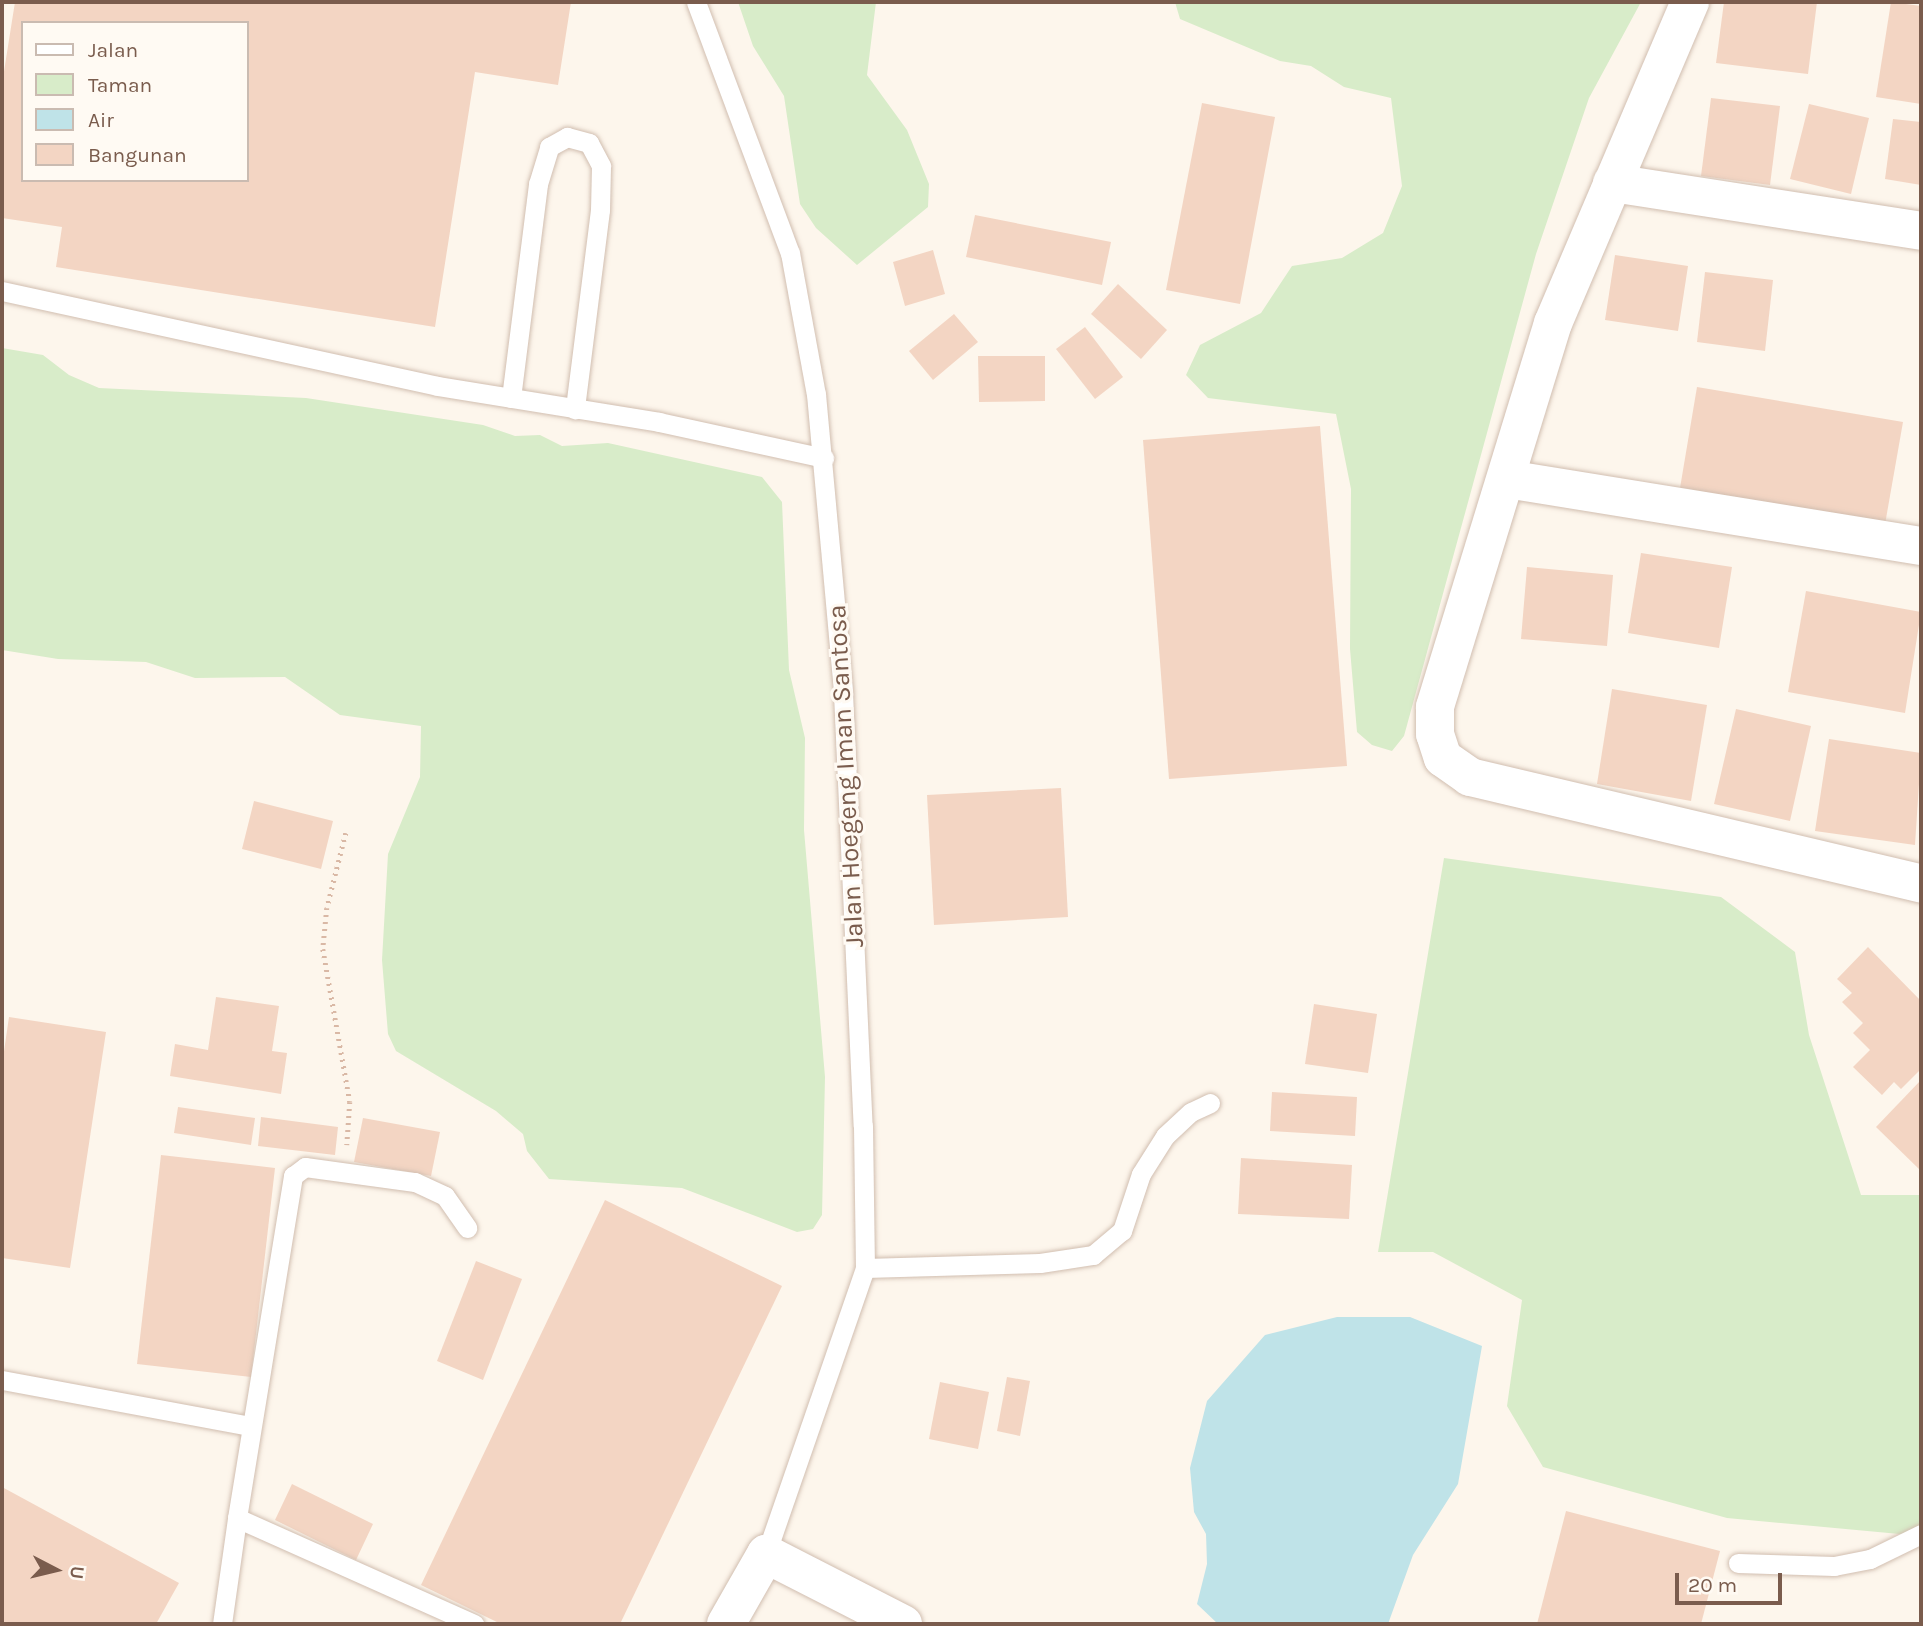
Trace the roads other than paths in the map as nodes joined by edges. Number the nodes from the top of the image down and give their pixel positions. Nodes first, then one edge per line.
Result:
1 (696, 2) edge
2 (1690, 2) edge
3 (1612, 183) junction
4 (1921, 231) edge
5 (2, 291) edge
6 (511, 398) junction
7 (575, 409) junction
8 (824, 458) junction
9 (1507, 479) junction
10 (1921, 546) edge
11 (1921, 884) edge
12 (1210, 1102) dead end
13 (467, 1228) dead end
14 (865, 1268) junction
15 (2, 1380) edge
16 (251, 1426) junction
17 (237, 1518) junction
18 (1921, 1534) edge
19 (766, 1554) junction
20 (1738, 1563) dead end
21 (222, 1624) edge
22 (474, 1624) edge
23 (726, 1624) edge
24 (903, 1624) edge

1 - 8 lane, Jalan Hoegeng Iman Santosa
2 - 3 street
3 - 4 street
3 - 9 street
5 - 6 lane
6 - 7 lane
6 - 7 lane
7 - 8 lane
8 - 14 lane, Jalan Hoegeng Iman Santosa
9 - 10 street
9 - 11 street
12 - 14 lane
13 - 16 lane
14 - 19 lane, Jalan Hoegeng Iman Santosa
15 - 16 lane
16 - 17 lane
17 - 21 lane
17 - 22 lane
18 - 20 lane
19 - 23 street
19 - 24 street

